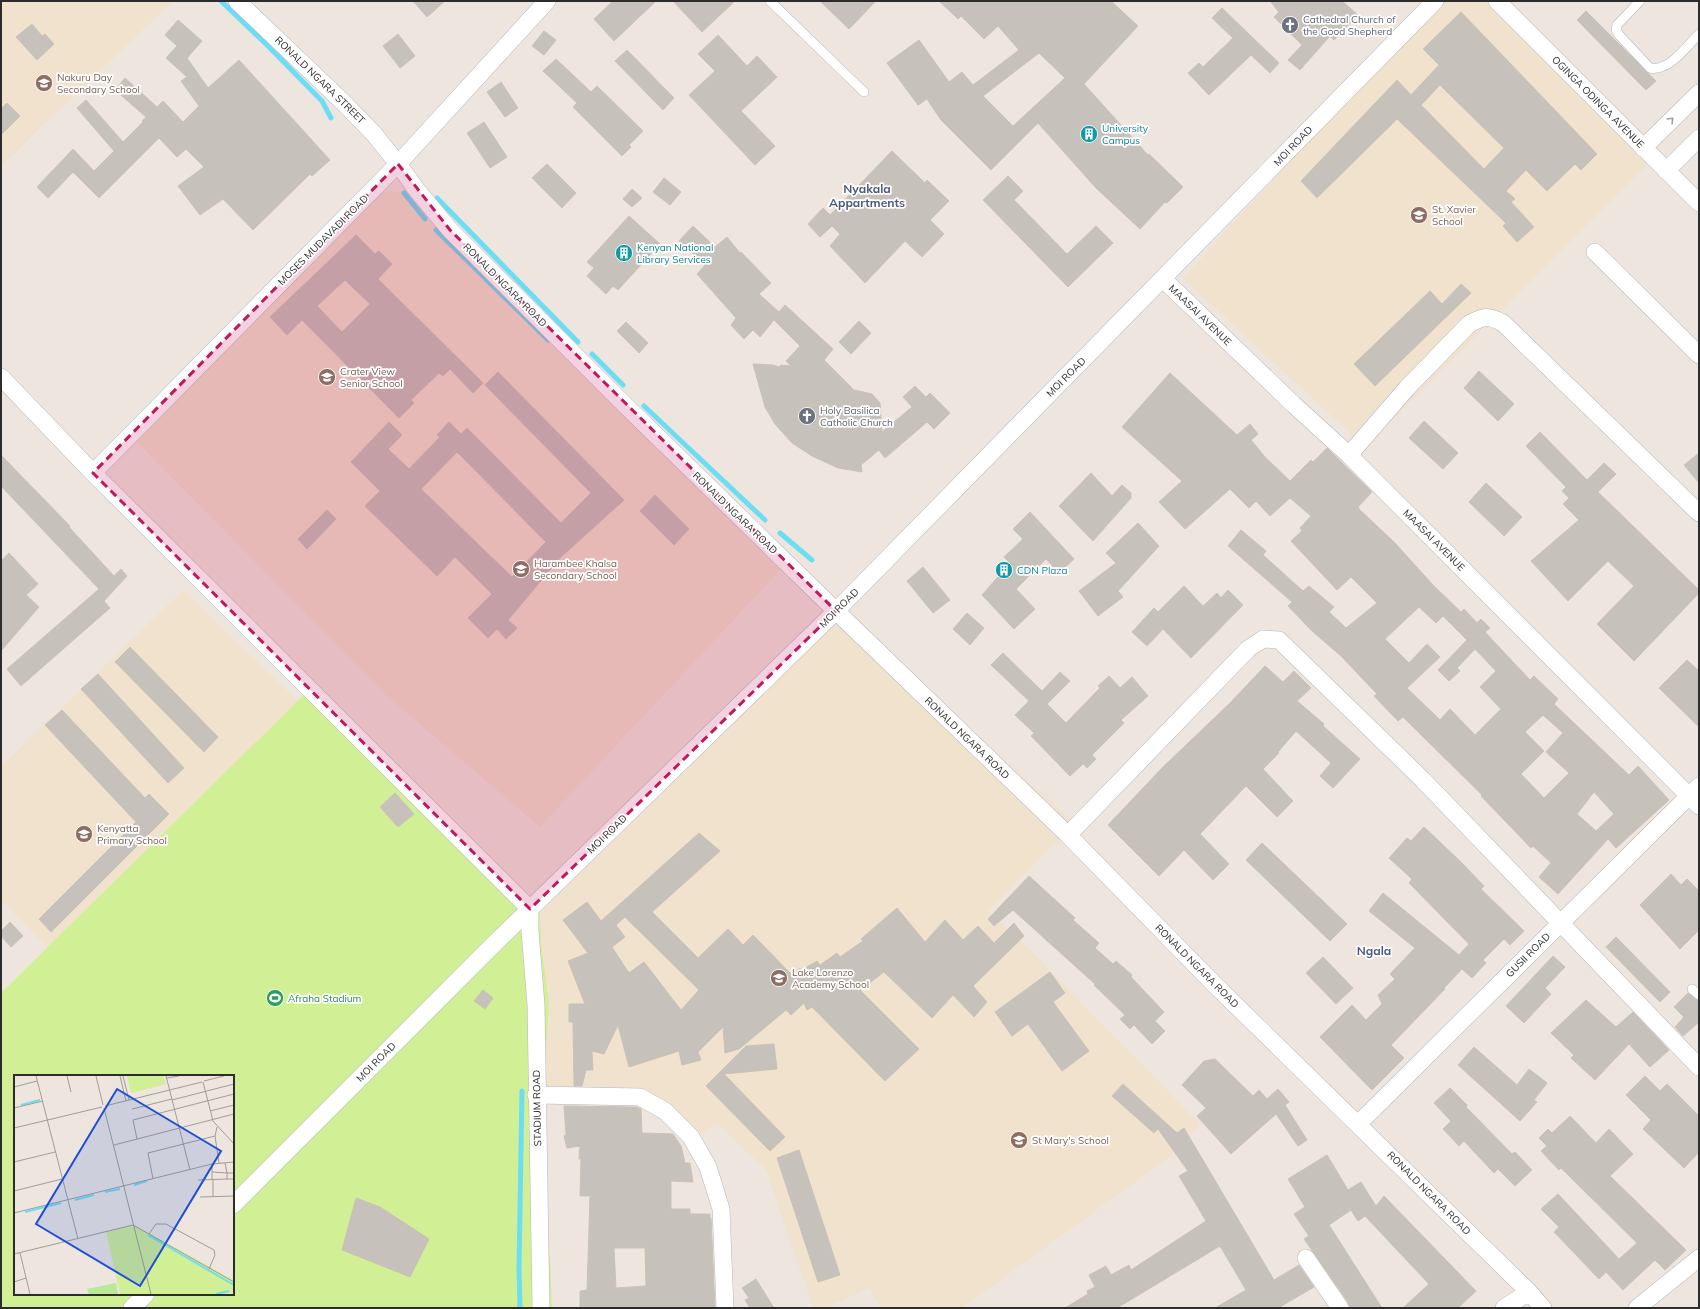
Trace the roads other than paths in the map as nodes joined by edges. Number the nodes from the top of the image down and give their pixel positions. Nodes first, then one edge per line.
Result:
1 (237, 1) edge
2 (547, 1) edge
3 (770, 1) edge
4 (1435, 1) edge
5 (1497, 1) edge
6 (1640, 1) edge
7 (1699, 34) edge
8 (864, 92) dead end
9 (1699, 93) edge
10 (1699, 138) edge
11 (1643, 148) junction
12 (398, 164) junction
13 (1666, 171) junction
14 (1699, 204) edge
15 (1595, 252) dead end
16 (1163, 279) junction
17 (1699, 355) edge
18 (1, 377) edge
19 (1349, 455) junction
20 (93, 473) junction
21 (1699, 513) edge
22 (836, 611) junction
23 (1696, 796) edge
24 (1068, 835) junction
25 (530, 909) junction
26 (1560, 923) junction
27 (1699, 1067) edge
28 (536, 1095) junction
29 (1358, 1124) junction
30 (234, 1204) edge
31 (1306, 1258) dead end
32 (1699, 1258) edge
33 (1529, 1292) junction
34 (145, 1295) edge
35 (132, 1308) edge
36 (541, 1308) edge
37 (725, 1308) edge
38 (1340, 1308) edge
39 (1504, 1308) edge
40 (1543, 1308) edge
41 (1637, 1308) edge

1 - 12 street, RONALD NGARA STREET
2 - 12 street, MOSES MUDAVADI ROAD
3 - 8 lane
4 - 16 street, MOI ROAD
5 - 11 street, OGINGA ODINGA AVENUE
6 - 7 lane
11 -> 9 street
10 - 13 street
11 - 13 street, OGINGA ODINGA AVENUE
12 - 20 street, MOSES MUDAVADI ROAD
12 - 22 street, RONALD NGARA ROAD
13 - 14 street, OGINGA ODINGA AVENUE
15 - 17 street
16 - 19 street, MAASAI AVENUE
16 - 22 street, MOI ROAD
18 - 20 street
19 - 21 street
19 - 23 street, MAASAI AVENUE
20 - 25 street
22 - 24 street, RONALD NGARA ROAD
22 - 25 street, MOI ROAD
23 - 26 street, GUSII ROAD
24 - 26 street
24 - 29 street, RONALD NGARA ROAD
25 - 28 street, STADIUM ROAD
25 - 30 street, MOI ROAD
26 - 27 street
26 - 29 street, GUSII ROAD
28 - 36 street, STADIUM ROAD
28 - 37 street
29 - 33 street, RONALD NGARA ROAD
31 - 38 street
32 - 41 street
33 - 39 street
33 - 40 street, RONALD NGARA ROAD
34 - 35 street

